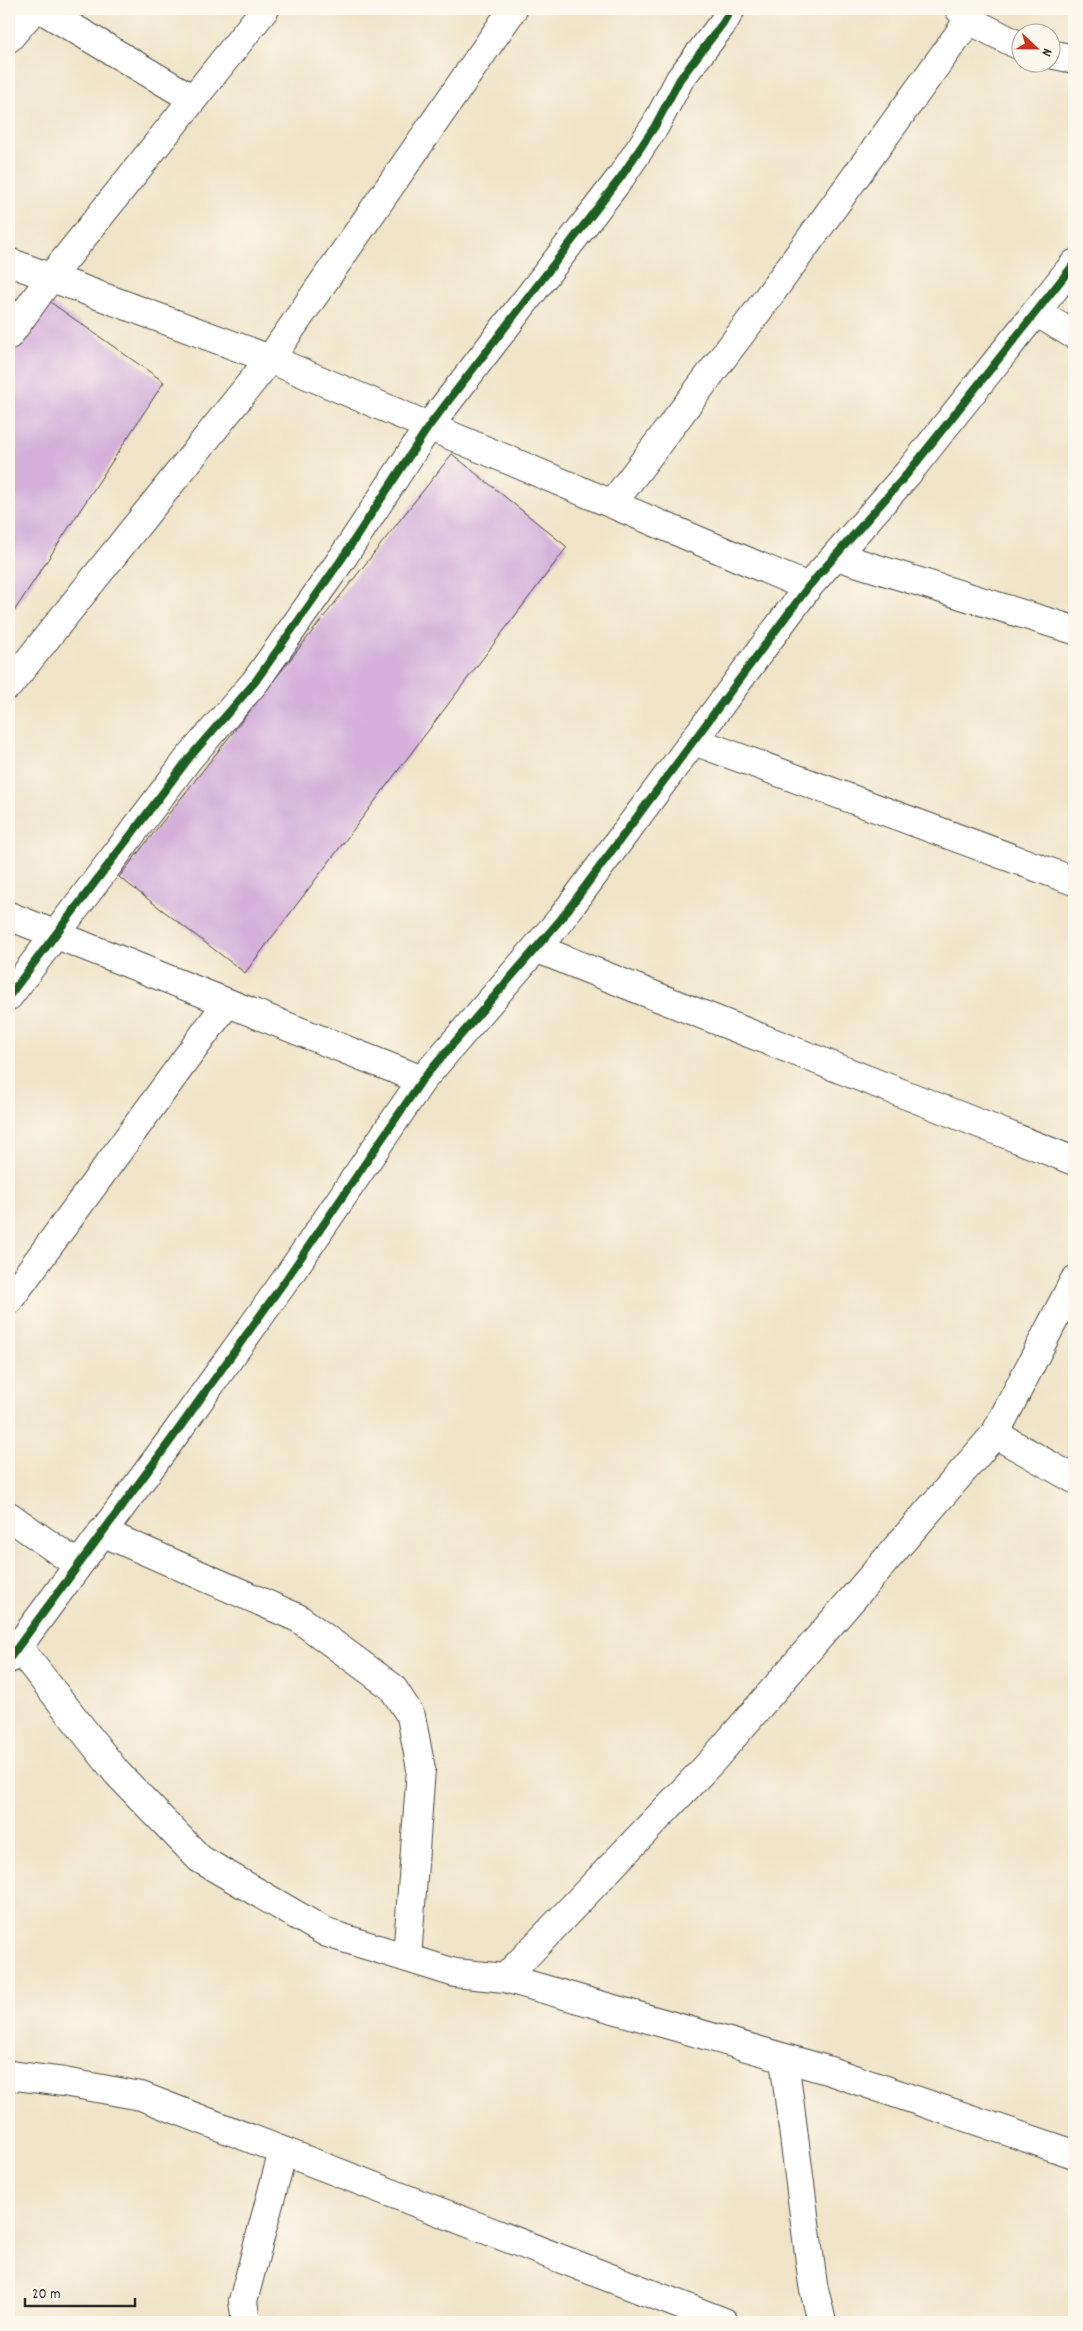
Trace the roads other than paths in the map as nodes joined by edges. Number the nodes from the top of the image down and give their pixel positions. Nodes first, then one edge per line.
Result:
1 (34, 9) edge
2 (41, 9) edge
3 (265, 9) edge
4 (513, 9) edge
5 (731, 9) edge
6 (964, 14) edge
7 (9, 38) edge
8 (1010, 40) edge
9 (1060, 56) edge
10 (1074, 59) edge
11 (193, 99) junction
12 (9, 262) edge
13 (1074, 264) edge
14 (50, 278) junction
15 (1036, 312) junction
16 (9, 335) edge
17 (1074, 335) edge
18 (270, 359) junction
19 (429, 426) junction
20 (612, 504) junction
21 (836, 556) junction
22 (808, 587) junction
23 (1074, 630) edge
24 (9, 685) edge
25 (694, 741) junction
26 (1074, 881) edge
27 (9, 916) edge
28 (57, 935) junction
29 (536, 948) junction
30 (9, 996) edge
31 (227, 1003) junction
32 (422, 1080) junction
33 (1074, 1161) edge
34 (1074, 1281) edge
35 (9, 1300) edge
36 (996, 1434) junction
37 (1074, 1479) edge
38 (9, 1516) edge
39 (102, 1532) junction
40 (78, 1565) junction
41 (14, 1653) edge
42 (407, 1958) junction
43 (505, 1978) junction
44 (784, 2059) junction
45 (9, 2076) edge
46 (282, 2151) junction
47 (1074, 2154) edge
48 (246, 2322) edge
49 (724, 2322) edge
50 (822, 2322) edge

1 - 7 street
2 - 11 street
3 - 11 street
4 - 18 street
5 - 19 street
6 - 8 street
6 - 20 street
9 - 10 street
11 - 14 street
12 - 14 street
13 - 15 street
14 - 16 street
14 - 18 street
15 - 17 street
15 - 21 street
18 - 19 street
18 - 24 street
19 - 20 street
19 - 28 street
20 - 22 street
21 - 22 street
21 - 23 street
22 - 25 street
25 - 26 street
25 - 29 street
27 - 28 street
28 - 30 street
28 - 31 street
29 - 32 street
29 - 33 street
31 - 32 street
31 - 35 street
32 - 39 street
34 - 36 street
36 - 37 street
36 - 43 street
38 - 40 street
39 - 40 street
39 - 42 street
40 - 41 street
41 - 42 street
42 - 43 street
43 - 44 street
44 - 47 street
44 - 50 street
45 - 46 street
46 - 48 street
46 - 49 street

